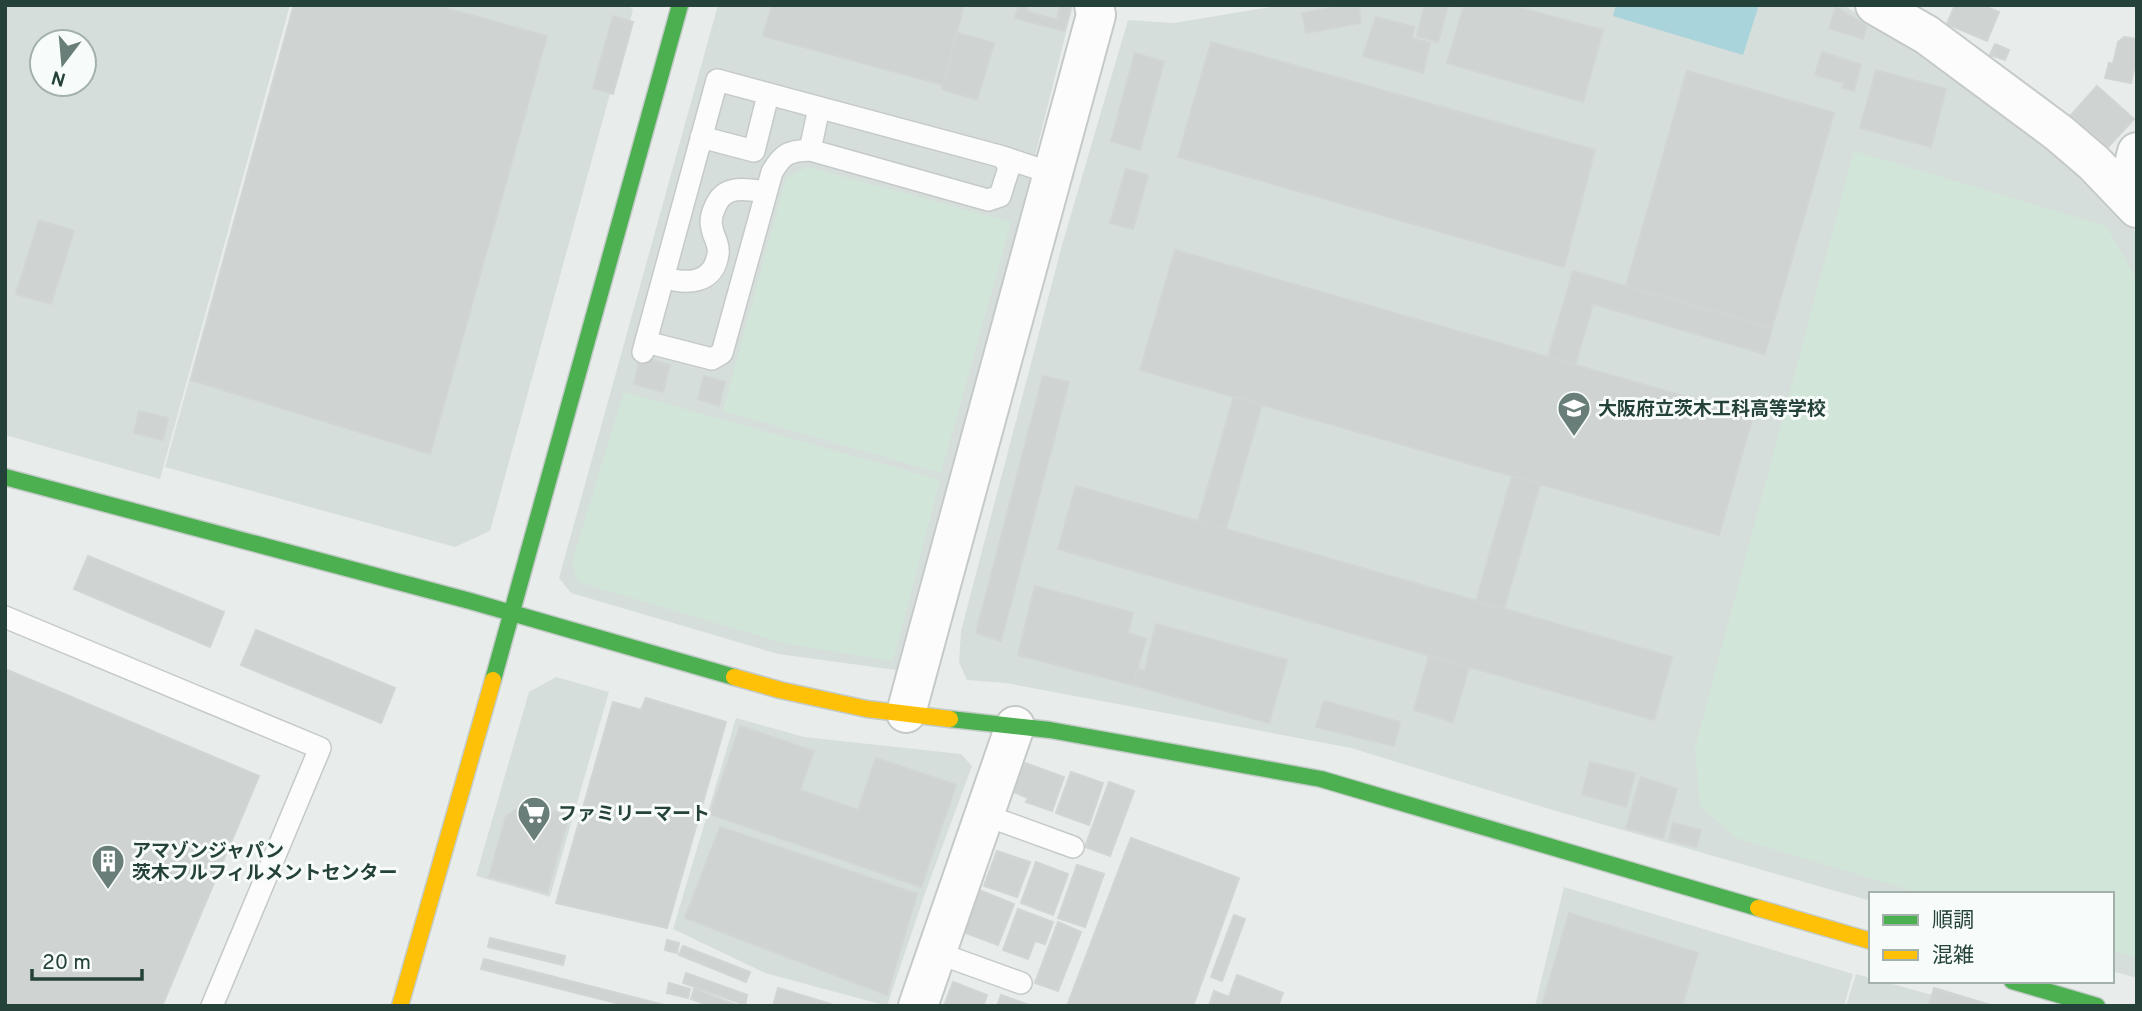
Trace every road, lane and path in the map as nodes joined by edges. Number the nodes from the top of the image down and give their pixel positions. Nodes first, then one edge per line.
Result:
1 (680, 5) edge
2 (1094, 5) edge
3 (1875, 5) edge
4 (1933, 20) edge
5 (768, 95) junction
6 (819, 108) junction
7 (701, 137) junction
8 (810, 150) junction
9 (2137, 152) edge
10 (1003, 157) junction
11 (1051, 173) junction
12 (766, 192) junction
13 (2131, 202) edge
14 (664, 277) junction
15 (5, 477) edge
16 (513, 614) junction
17 (5, 617) edge
18 (906, 713) junction
19 (1015, 726) junction
20 (985, 815) junction
21 (1073, 848) dead end
22 (1869, 940) edge
23 (935, 952) junction
24 (1021, 983) dead end
25 (2019, 983) edge
26 (212, 1006) edge
27 (400, 1006) edge
28 (918, 1006) edge
29 (2097, 1006) edge

1 - 16 street
2 - 11 street
3 - 4 street
4 - 13 street
5 - 6 lane
5 - 7 lane
5 - 7 lane
6 - 8 lane
6 - 10 lane
7 - 14 lane
8 - 10 lane
8 - 12 lane
9 - 13 street
10 - 11 lane
11 - 18 street
12 - 14 lane
12 - 14 lane
15 - 16 street
16 - 18 street
16 - 27 street
17 - 26 lane
18 - 19 street
19 - 20 street
19 - 22 street
20 - 21 lane
20 - 23 street
23 - 24 lane
23 - 28 street
25 - 29 street

